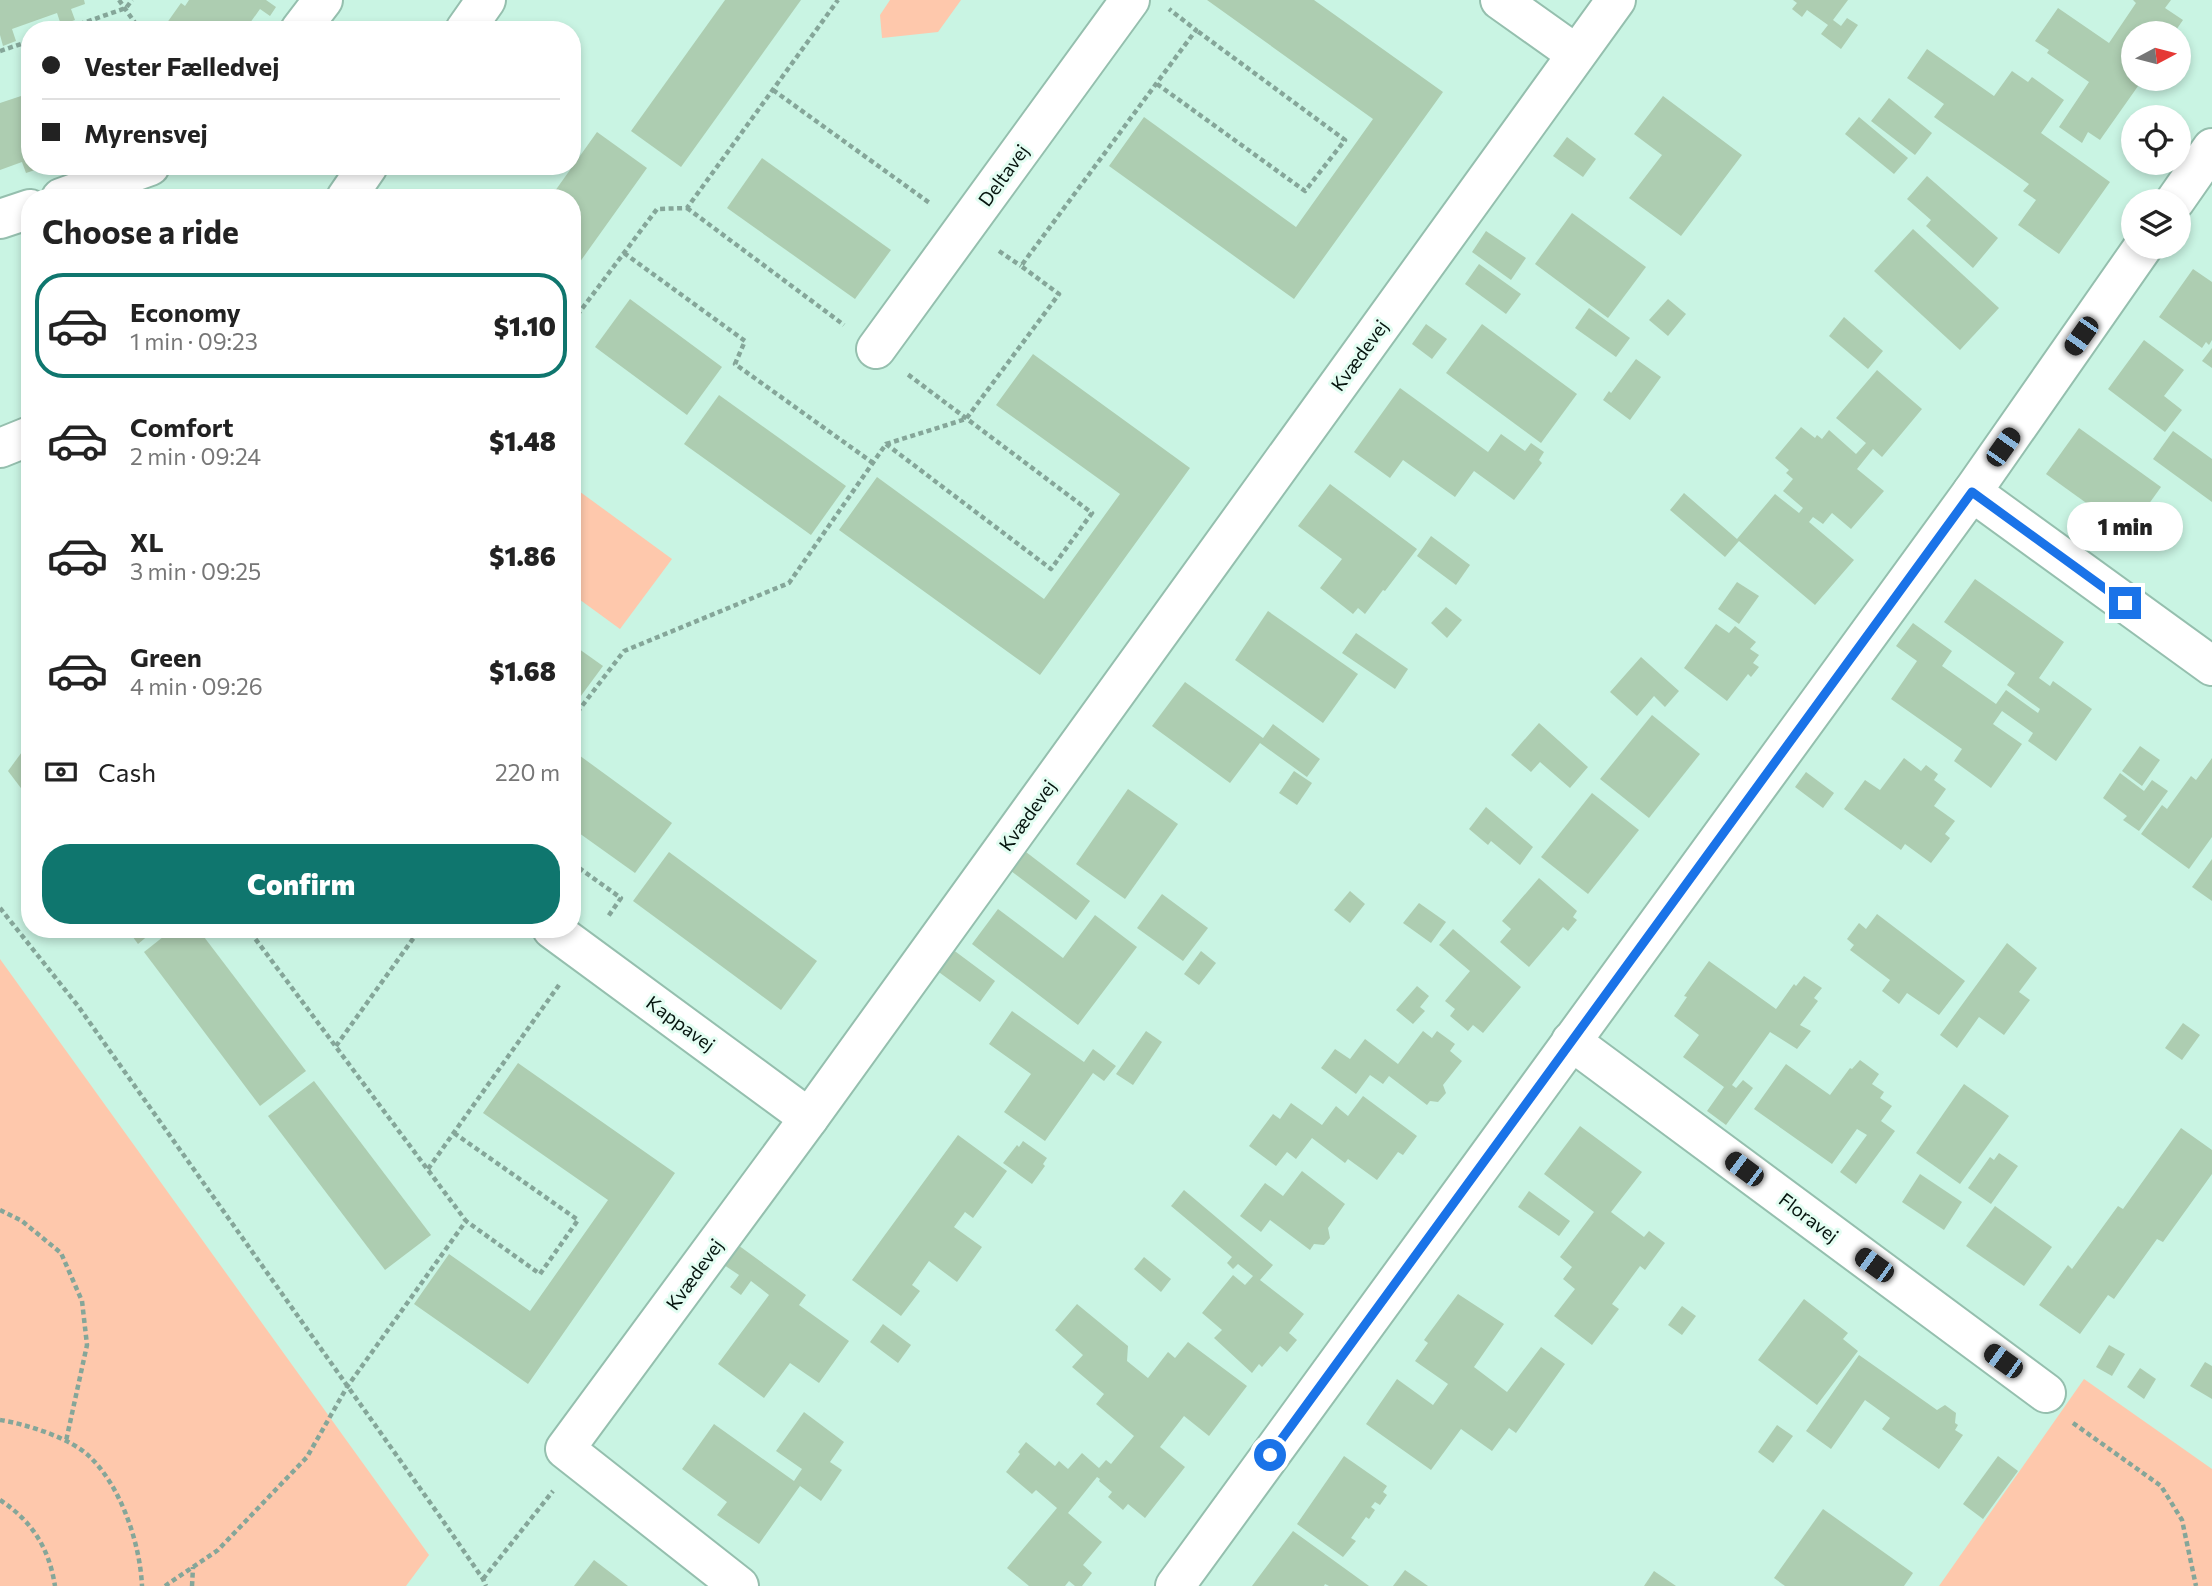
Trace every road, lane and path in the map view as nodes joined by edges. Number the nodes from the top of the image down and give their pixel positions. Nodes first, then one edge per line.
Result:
1 (119, 0) edge
2 (132, 0) edge
3 (323, 0) edge
4 (486, 0) edge
5 (838, 0) edge
6 (1130, 0) edge
7 (1500, 0) edge
8 (1616, 0) edge
9 (126, 8) junction
10 (1167, 8) dead end
11 (89, 21) edge
12 (134, 21) edge
13 (307, 21) edge
14 (471, 21) edge
15 (1196, 30) junction
16 (21, 44) edge
17 (0, 51) edge
18 (1576, 54) junction
19 (1157, 84) junction
20 (773, 90) junction
21 (2212, 148) edge
22 (125, 175) edge
23 (86, 189) edge
24 (2183, 189) edge
25 (687, 208) junction
26 (21, 212) edge
27 (0, 219) edge
28 (965, 227) junction
29 (624, 253) junction
30 (2135, 259) edge
31 (1021, 266) junction
32 (581, 310) edge
33 (876, 349) junction
34 (966, 419) junction
35 (21, 440) edge
36 (886, 444) junction
37 (0, 448) edge
38 (873, 463) junction
39 (1972, 492) junction
40 (2212, 666) edge
41 (581, 707) edge
42 (581, 869) edge
43 (0, 908) edge
44 (21, 934) edge
45 (24, 938) edge
46 (255, 938) edge
47 (414, 938) edge
48 (564, 938) edge
49 (583, 952) junction
50 (1572, 1041) junction
51 (337, 1046) junction
52 (810, 1118) junction
53 (454, 1133) junction
54 (428, 1169) junction
55 (0, 1210) edge
56 (466, 1221) junction
57 (347, 1388) junction
58 (2046, 1393) joint
59 (0, 1420) edge
60 (66, 1441) junction
61 (578, 1460) junction
62 (0, 1500) edge
63 (193, 1567) junction
64 (483, 1578) junction
65 (55, 1586) edge
66 (142, 1586) edge
67 (165, 1586) edge
68 (192, 1586) edge
69 (486, 1586) edge
70 (739, 1586) edge
71 (1175, 1586) edge
72 (2196, 1586) edge

1 - 9 path
2 - 9 path
3 - 13 street
4 - 14 street
5 - 20 path
6 - 28 street, Deltavej
7 - 18 street
8 - 18 street, Kvædevej
9 - 11 path
9 - 12 path
10 - 15 path
15 - 19 path
15 - 19 path
16 - 17 path
18 - 52 street, Kvædevej
19 - 31 path
20 - 25 path
20 - 28 path
21 - 24 street
22 - 23 street
25 - 29 path
25 - 33 path
26 - 27 street
28 - 31 path
28 - 33 street, Deltavej
29 - 32 path
29 - 38 path
30 - 39 street
31 - 34 path
33 - 34 path
34 - 36 path
34 - 36 path
35 - 37 street
36 - 38 path
38 - 41 path
39 - 40 street
39 - 50 street
42 - 49 path
43 - 44 path
45 - 57 path
46 - 51 path
47 - 51 path
48 - 49 street, Kappavej
49 - 52 street, Kappavej
49 - 53 path
50 - 58 street, Floravej
50 - 71 street
51 - 54 path
52 - 61 street, Kvædevej
53 - 54 path
53 - 56 path
54 - 56 path
55 - 60 path
56 - 57 path
57 - 63 path
57 - 64 path
58 - 72 path
59 - 60 path
60 - 66 path
61 - 64 path
61 - 70 street
62 - 65 path
63 - 67 path
63 - 68 path
64 - 69 path

